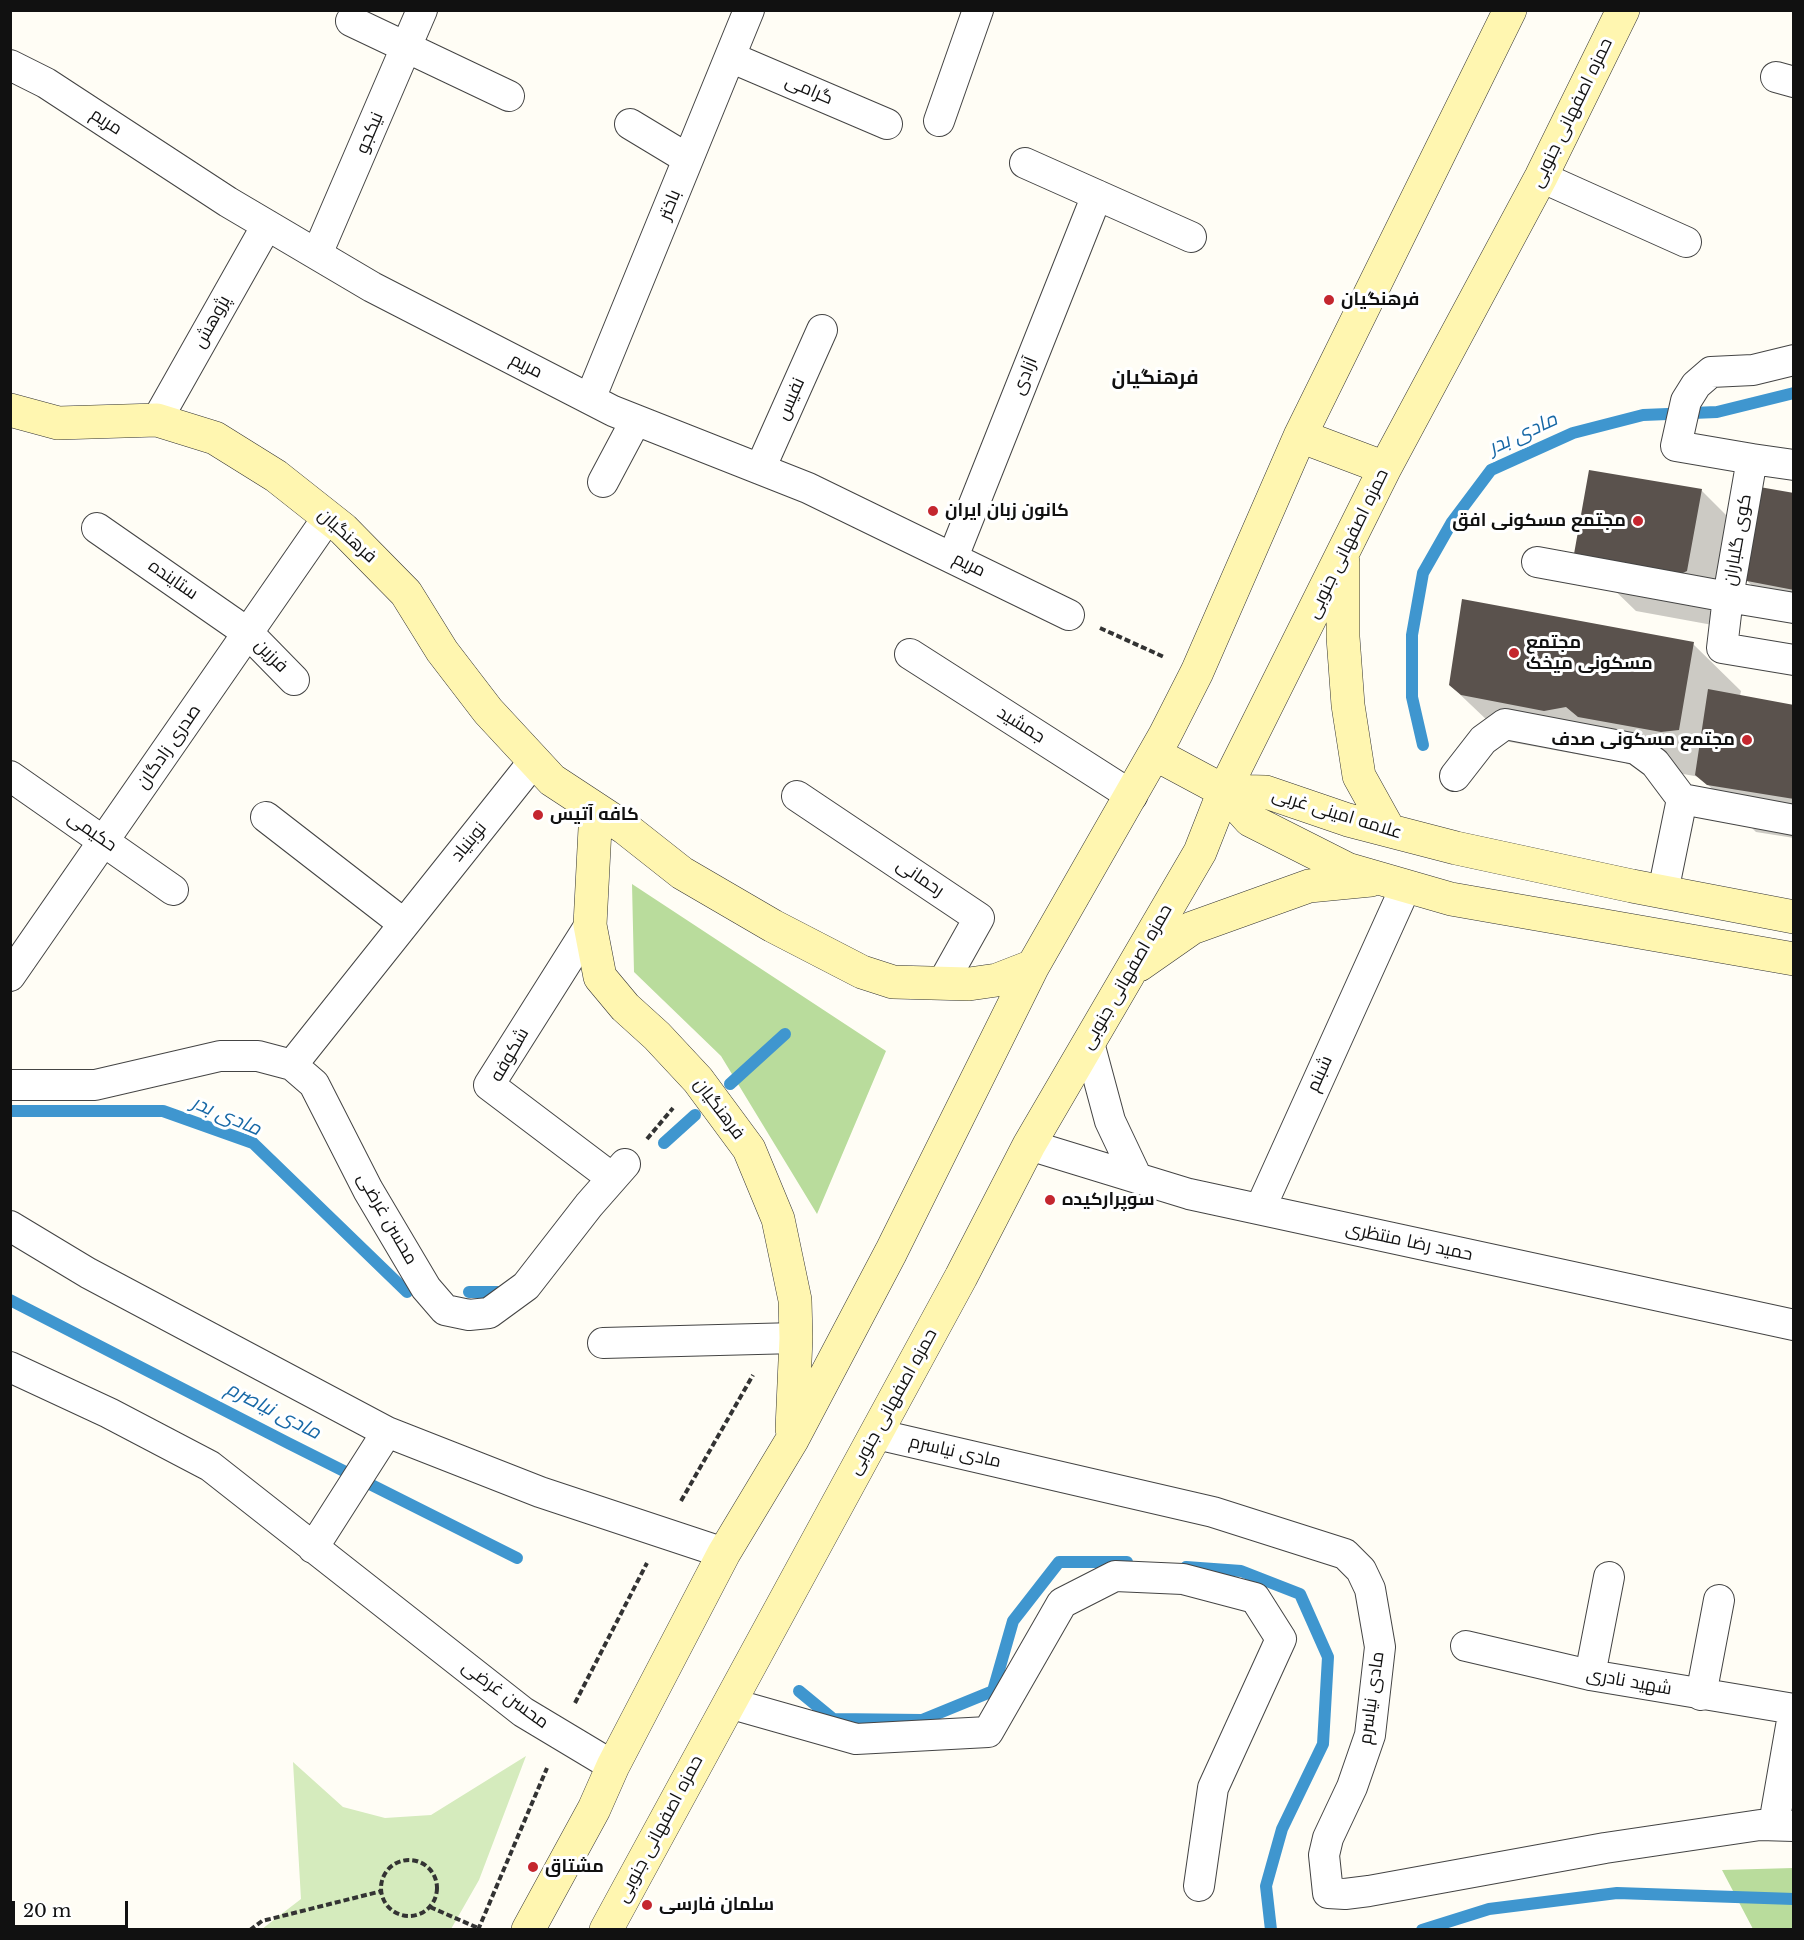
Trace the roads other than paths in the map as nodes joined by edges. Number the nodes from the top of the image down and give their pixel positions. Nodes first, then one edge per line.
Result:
1 (422, 10) edge
2 (749, 10) edge
3 (978, 10) edge
4 (1510, 10) edge
5 (1623, 10) edge
6 (351, 21) dead end
7 (407, 46) junction
8 (730, 57) junction
9 (10, 65) edge
10 (509, 96) dead end
11 (939, 121) dead end
12 (630, 124) dead end
13 (887, 124) dead end
14 (688, 159) junction
15 (1025, 163) dead end
16 (1541, 177) junction
17 (1097, 195) junction
18 (267, 225) junction
19 (1191, 237) dead end
20 (1686, 242) dead end
21 (317, 255) junction
22 (822, 330) dead end
23 (1794, 360) edge
24 (590, 399) junction
25 (10, 410) edge
26 (157, 420) junction
27 (636, 420) junction
28 (1300, 436) junction
29 (1752, 459) junction
30 (1794, 465) edge
31 (1385, 468) junction
32 (760, 469) junction
33 (603, 482) dead end
34 (328, 517) junction
35 (97, 528) dead end
36 (1343, 555) junction
37 (953, 557) junction
38 (1537, 562) dead end
39 (1728, 597) junction
40 (1794, 608) edge
41 (1069, 615) road end
42 (248, 633) junction
43 (910, 654) dead end
44 (1794, 660) edge
45 (294, 680) dead end
46 (1155, 754) junction
47 (534, 761) junction
48 (10, 776) edge
49 (1455, 776) dead end
50 (1224, 791) junction
51 (797, 796) dead end
52 (1132, 796) junction
53 (1682, 799) junction
54 (596, 809) junction
55 (266, 817) dead end
56 (1794, 820) edge
57 (1389, 830) junction
58 (104, 841) junction
59 (1393, 882) junction
60 (173, 890) dead end
61 (1663, 892) junction
62 (1794, 917) edge
63 (404, 924) junction
64 (590, 925) junction
65 (1794, 959) edge
66 (1033, 966) junction
67 (1130, 971) junction
68 (10, 976) edge
69 (942, 984) junction
70 (1089, 1043) junction
71 (292, 1065) junction
72 (10, 1085) edge
73 (1029, 1145) junction
74 (618, 1171) joint
75 (1137, 1178) junction
76 (1260, 1209) junction
77 (10, 1226) edge
78 (1794, 1325) edge
79 (785, 1339) junction
80 (603, 1343) dead end
81 (10, 1367) edge
82 (387, 1432) junction
83 (876, 1434) junction
84 (792, 1440) junction
85 (314, 1548) junction
86 (724, 1553) junction
87 (1609, 1577) dead end
88 (1719, 1600) dead end
89 (1466, 1646) dead end
90 (1590, 1675) junction
91 (1701, 1695) junction
92 (729, 1703) junction
93 (1794, 1709) edge
94 (613, 1766) junction
95 (1784, 1825) edge
96 (1199, 1886) dead end
97 (528, 1929) edge
98 (606, 1929) edge

1 - 7 street, نیکجو
2 - 8 street, باختر
3 - 11 street
4 - 28 main road
5 - 16 main road, حمزه اصفهانی جنوبی
6 - 7 street
7 - 10 street
7 - 21 street, نیکجو
8 - 13 street, گرامی
8 - 14 street, باختر
9 - 18 street, مریم
12 - 14 street
14 - 24 street, باختر
15 - 17 street
16 - 20 street
16 - 31 main road, حمزه اصفهانی جنوبی
17 - 19 street
17 - 37 street, آزادی
18 - 21 street, مریم
18 - 26 street, پژوهش
21 - 24 street, مریم
22 - 32 street, نفیس
23 - 29 street
24 - 27 street, مریم
25 - 26 main road, فرهنگیان
26 - 34 main road, فرهنگیان
27 - 32 street, مریم
27 - 33 street
28 - 31 main road
28 - 46 main road
29 - 30 street
29 - 39 street, کوی گلباران
31 - 36 main road, حمزه اصفهانی جنوبی
32 - 37 street, مریم
34 - 42 street, صدری زادگان
34 - 47 main road, فرهنگیان
35 - 42 street, ستاینده
36 - 50 main road, حمزه اصفهانی جنوبی
36 - 57 main road
37 - 41 street, مریم
38 - 39 street
39 - 40 street, کوی گلباران
39 - 44 street
42 - 45 street, فرزین
42 - 58 street, صدری زادگان
43 - 52 street, جمشید
46 - 50 main road
46 - 52 main road
47 - 54 main road, فرهنگیان
47 - 63 street, نوبنیاد
48 - 58 street, حکیمی
49 - 53 street
50 - 57 main road, علامه امینی غربی
50 - 59 main road, علامه امینی غربی
50 - 67 main road, حمزه اصفهانی جنوبی
51 - 69 street, رحمانی
52 - 66 main road
53 - 56 street
53 - 61 street
54 - 64 main road, فرهنگیان
54 - 69 main road, فرهنگیان
55 - 63 street
57 - 61 main road, علامه امینی غربی
58 - 60 street, حکیمی
58 - 68 street, صدری زادگان
59 - 65 main road, علامه امینی غربی
59 - 67 main road
59 - 76 street, شبنم
61 - 62 main road, علامه امینی غربی
63 - 71 street, نوبنیاد
64 - 74 street, شکوفه
64 - 79 main road, فرهنگیان
66 - 69 main road, فرهنگیان
66 - 84 main road
67 - 70 main road, حمزه اصفهانی جنوبی
70 - 73 main road, حمزه اصفهانی جنوبی
70 - 75 street
71 - 72 street, محسن غرضی
71 - 74 street, محسن غرضی
73 - 75 street, حمید رضا منتظری
73 - 83 main road, حمزه اصفهانی جنوبی
75 - 76 street, حمید رضا منتظری
76 - 78 street, حمید رضا منتظری
77 - 82 street
79 - 80 street
79 - 84 main road, فرهنگیان
81 - 85 street, محسن غرضی
82 - 85 street
82 - 86 street
83 - 92 main road, حمزه اصفهانی جنوبی
83 - 95 street, مادی نیاسرم
84 - 86 main road
85 - 94 street, محسن غرضی
86 - 94 main road
87 - 90 street
88 - 91 street
89 - 90 street, شهید نادری
90 - 91 street, شهید نادری
91 - 93 street, شهید نادری
92 - 96 street
92 - 98 main road, حمزه اصفهانی جنوبی
93 - 95 street
94 - 97 main road

